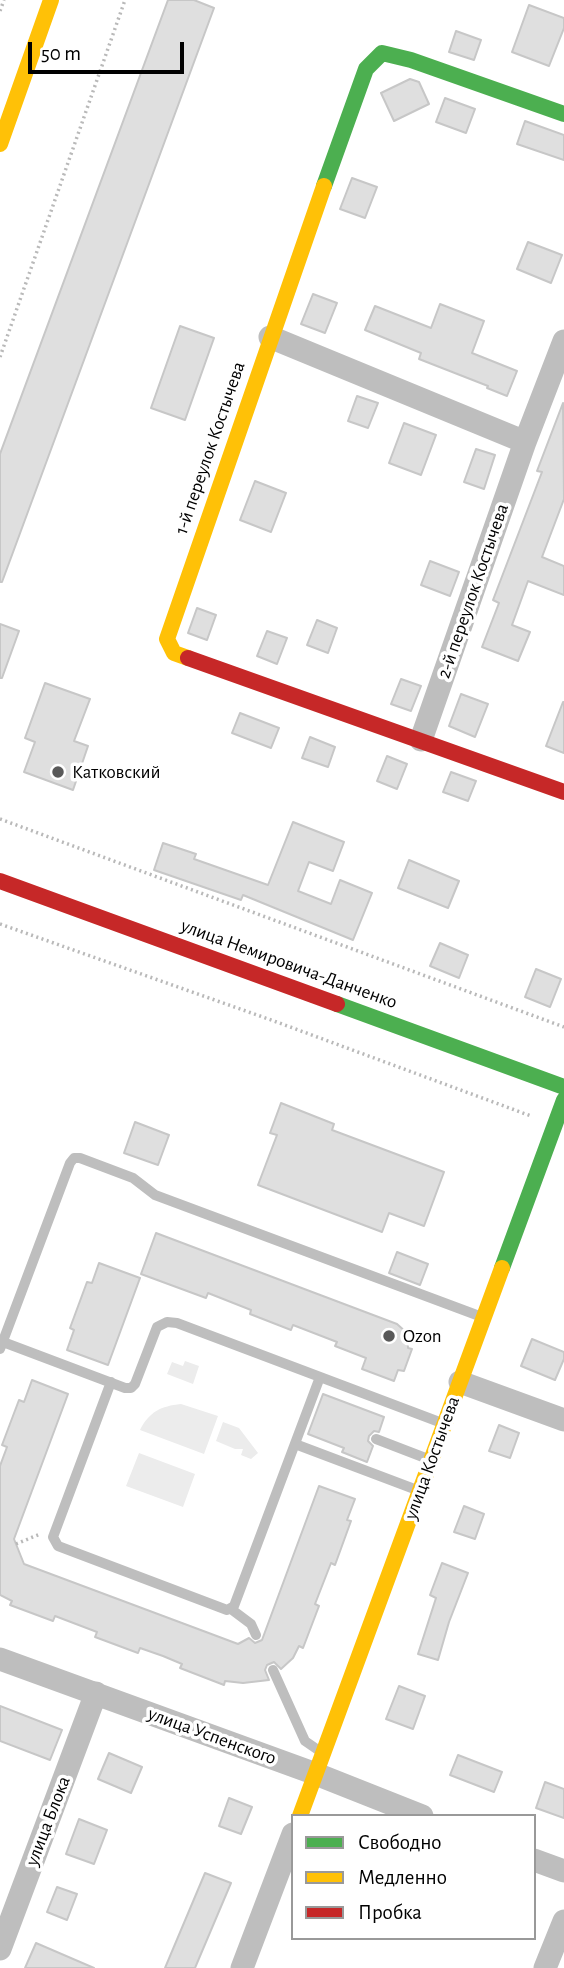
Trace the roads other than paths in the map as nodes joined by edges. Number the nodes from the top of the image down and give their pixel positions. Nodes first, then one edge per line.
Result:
1 (51, 0) edge
2 (564, 114) edge
3 (0, 144) edge
4 (270, 337) junction
5 (564, 341) edge
6 (525, 442) junction
7 (421, 740) junction
8 (564, 792) edge
9 (0, 881) edge
10 (564, 1087) edge
11 (564, 1100) edge
12 (484, 1318) junction
13 (1, 1345) edge
14 (320, 1377) junction
15 (111, 1382) junction
16 (460, 1382) junction
17 (564, 1420) edge
18 (444, 1424) junction
19 (376, 1440) dead end
20 (295, 1444) junction
21 (431, 1460) junction
22 (420, 1491) junction
23 (231, 1609) junction
24 (256, 1635) dead end
25 (0, 1659) edge
26 (273, 1670) dead end
27 (96, 1693) junction
28 (319, 1764) junction
29 (301, 1814) edge
30 (418, 1814) edge
31 (291, 1839) edge
32 (536, 1861) edge
33 (564, 1871) edge
34 (564, 1921) edge
35 (0, 1949) edge
36 (242, 1968) edge
37 (545, 1968) edge

1 - 3 street
2 - 4 street, 1-й переулок Костычева
4 - 6 street
4 - 7 street, 1-й переулок Костычева
5 - 6 street, 2-й переулок Костычева
6 - 7 street, 2-й переулок Костычева
7 - 8 street, 1-й переулок Костычева
9 - 10 street, улица Немировича-Данченко
11 - 12 street, улица Костычева
12 - 13 lane
12 - 16 street, улица Костычева
13 - 15 lane
14 - 15 lane
14 - 18 lane
14 - 20 lane
15 - 23 lane
16 - 17 street
16 - 18 street, улица Костычева
18 - 21 street, улица Костычева
19 - 21 lane
20 - 22 lane
20 - 23 lane
21 - 22 street, улица Костычева
22 - 28 street, улица Костычева
23 - 24 lane
25 - 27 street, улица Успенского
26 - 28 lane
27 - 28 street, улица Успенского
27 - 35 street, улица Блока
28 - 29 street, улица Костычева
28 - 30 street, улица Успенского
31 - 36 street
32 - 33 street
34 - 37 street

